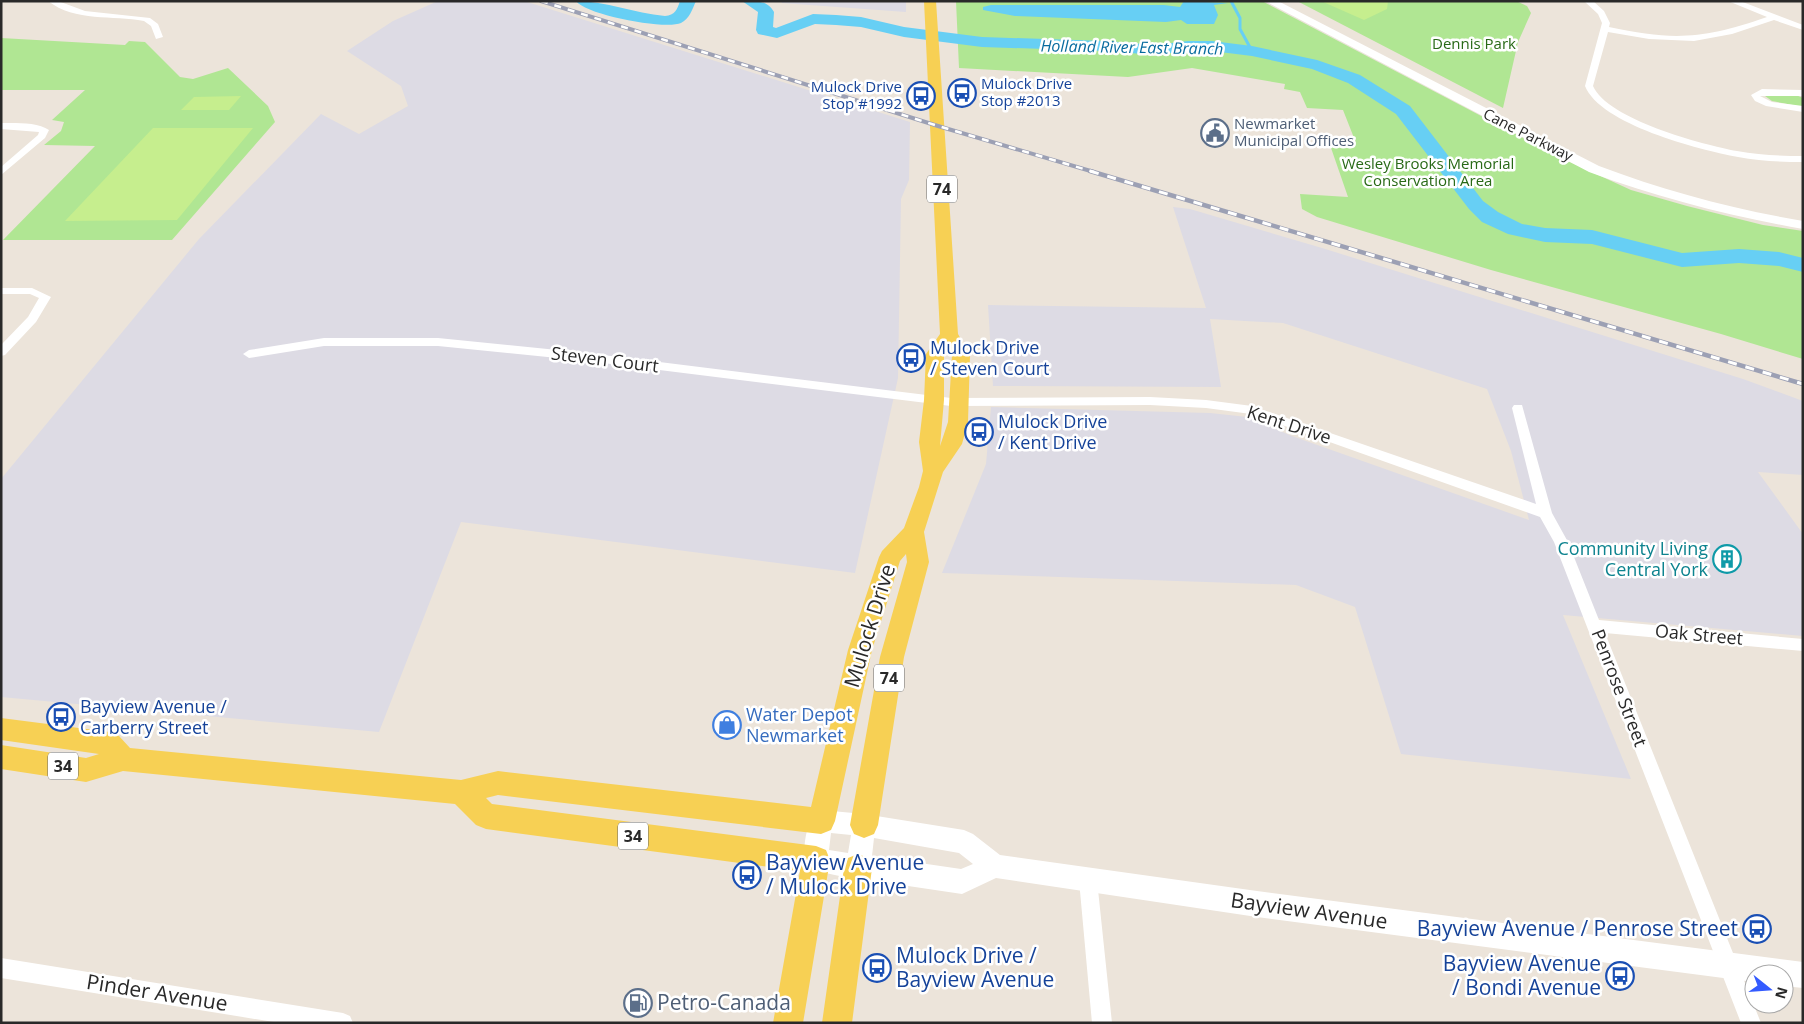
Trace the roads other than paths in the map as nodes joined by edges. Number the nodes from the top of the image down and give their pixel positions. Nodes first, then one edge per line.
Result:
1 (52, 1) edge
2 (930, 1) edge
3 (1270, 1) edge
4 (1286, 1) edge
5 (1588, 1) edge
6 (1732, 1) edge
7 (1774, 17) junction
8 (1605, 28) junction
9 (1803, 28) edge
10 (159, 37) dead end
11 (1803, 93) edge
12 (1803, 109) edge
13 (1, 126) edge
14 (1803, 159) edge
15 (1, 172) edge
16 (1803, 215) edge
17 (1803, 225) edge
18 (1, 291) edge
19 (949, 334) junction
20 (1, 352) edge
21 (250, 354) dead end
22 (934, 400) junction
23 (960, 402) junction
24 (1518, 408) dead end
25 (933, 470) junction
26 (1545, 513) junction
27 (913, 532) junction
28 (1595, 626) junction
29 (1803, 645) edge
30 (1, 729) edge
31 (1, 757) edge
32 (124, 759) junction
33 (461, 792) junction
34 (821, 821) junction
35 (864, 825) junction
36 (816, 860) junction
37 (995, 866) junction
38 (858, 868) junction
39 (1088, 880) junction
40 (1730, 966) junction
41 (1, 968) edge
42 (1803, 974) edge
43 (342, 1023) edge
44 (788, 1023) edge
45 (837, 1023) edge
46 (1102, 1023) edge
47 (1751, 1023) edge

1 - 10 street
2 - 19 main road, Mulock Drive / 74
3 - 17 main road, Cane Parkway
4 - 16 main road, Cane Parkway
5 - 8 street
6 - 7 street
7 - 8 street
7 - 9 street
8 - 14 street
11 - 12 street
13 - 15 street
18 - 20 street
19 - 22 main road, Mulock Drive / 74
19 - 23 main road, Mulock Drive / 74
21 - 22 street, Steven Court
22 - 23 street, Steven Court
22 - 25 main road, Mulock Drive / 74
23 - 25 main road, Mulock Drive / 74
23 - 26 street, Kent Drive
24 - 26 street, Penrose Street
25 - 27 main road, Mulock Drive / 74
26 - 28 street, Penrose Street
27 - 34 main road, Mulock Drive / 74
27 - 35 main road, Mulock Drive / 74
28 - 29 street, Oak Street
28 - 40 street, Penrose Street
30 - 32 main road, 34
31 - 32 main road, 34
32 - 33 main road, 34
33 - 34 main road, 34
33 - 36 main road, 34
34 - 35 main road, Bayview Avenue / 34
34 - 36 main road, Mulock Drive / 74
35 - 37 main road, Bayview Avenue / 34
35 - 38 main road, Mulock Drive / 74
36 - 38 main road, 34
36 - 44 main road, Mulock Drive / 74
37 - 38 main road, 34
37 - 39 main road, Bayview Avenue / 34
38 - 45 main road, Mulock Drive / 74
39 - 40 main road, Bayview Avenue / 34
39 - 46 street
40 - 42 main road, Bayview Avenue / 34
40 - 47 street, Penrose Street
41 - 43 street, Pinder Avenue

